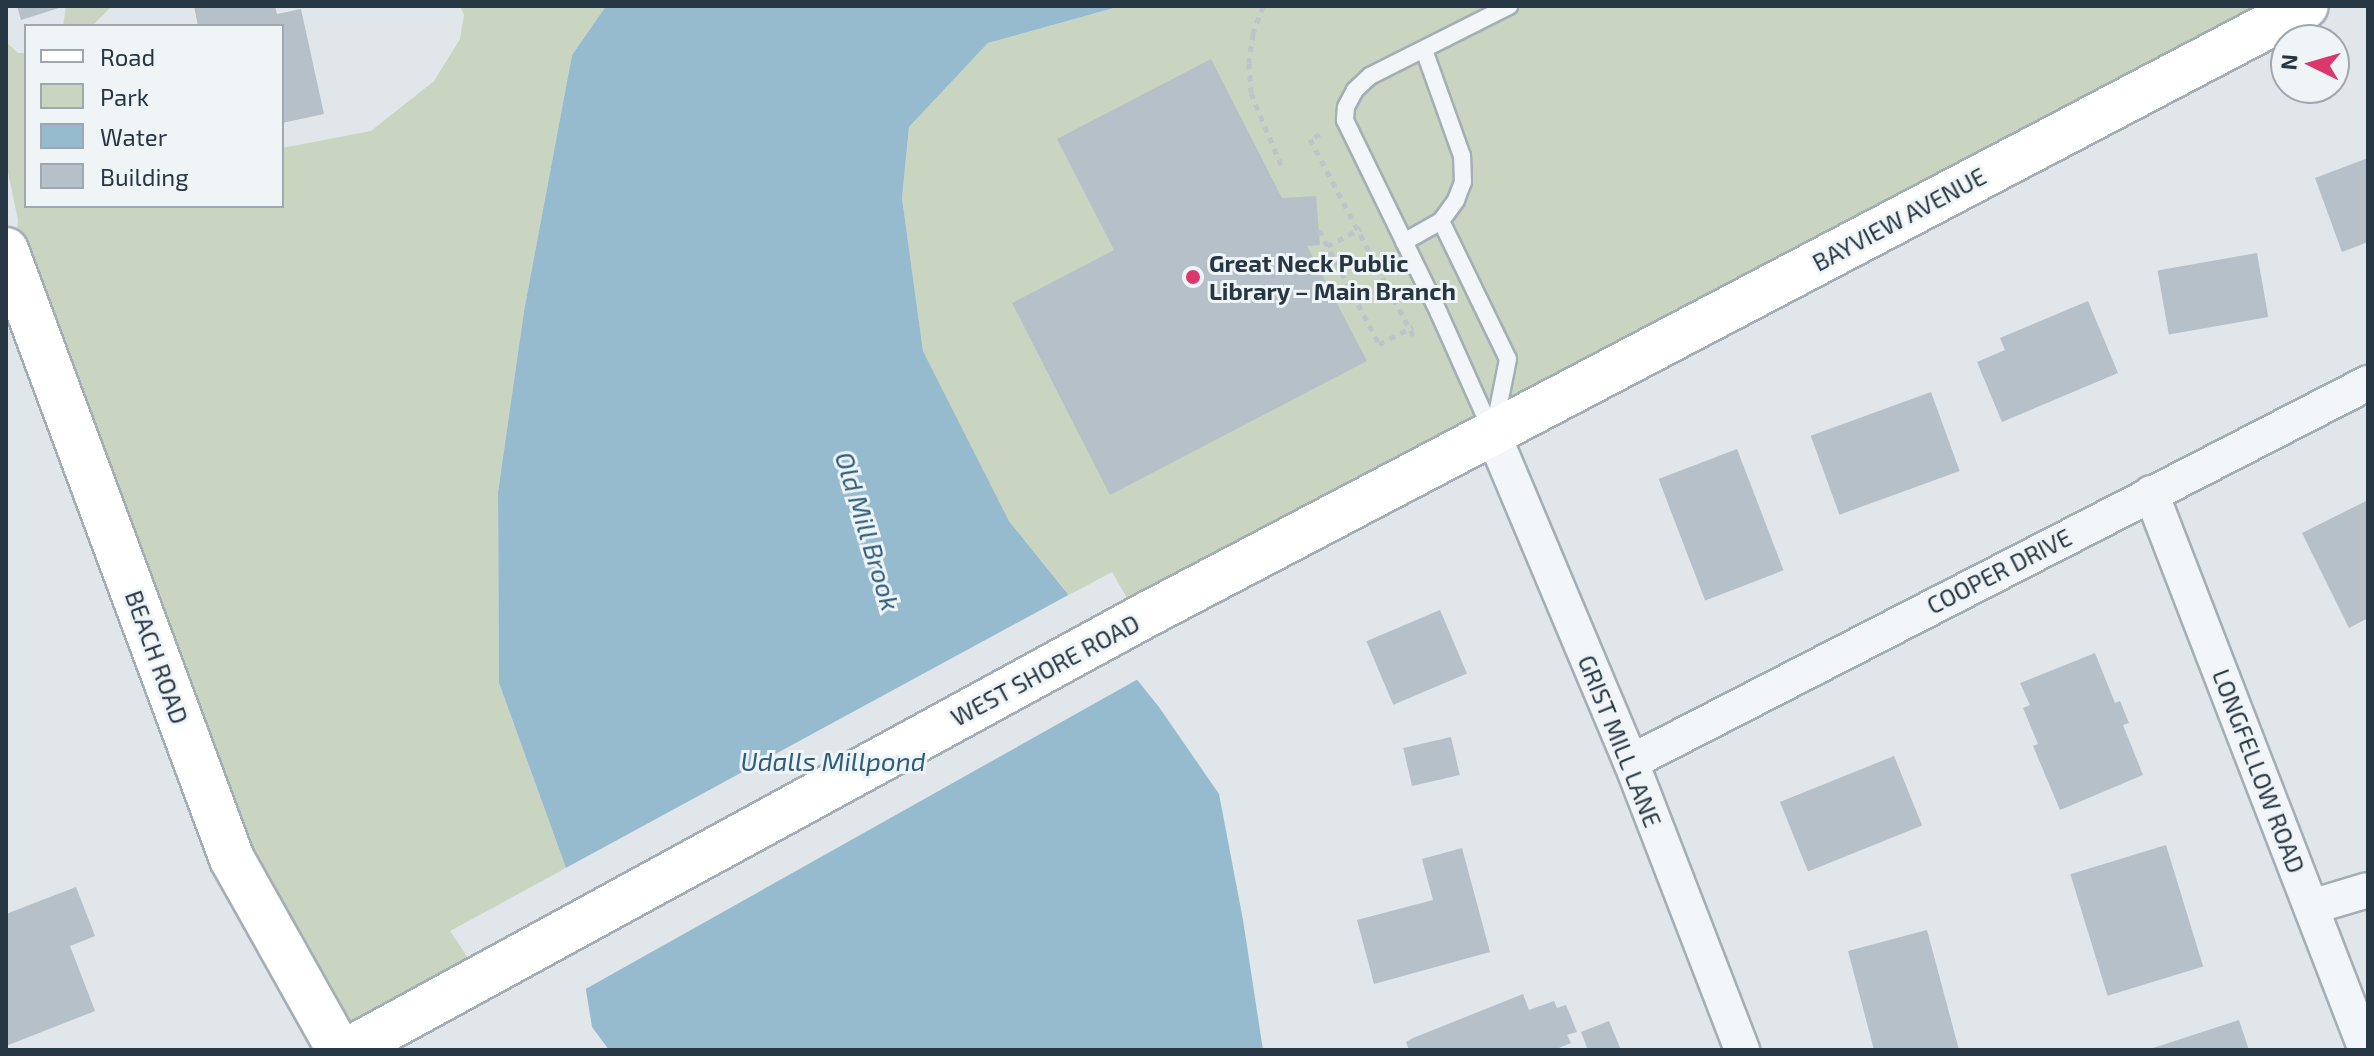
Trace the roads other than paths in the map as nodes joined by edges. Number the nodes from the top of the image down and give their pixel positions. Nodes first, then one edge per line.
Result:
1 (1509, 6) edge
2 (2306, 6) edge
3 (1424, 50) junction
4 (1441, 221) junction
5 (1404, 242) junction
6 (6, 250) edge
7 (2368, 383) edge
8 (1493, 434) junction
9 (2151, 493) junction
10 (1631, 762) junction
11 (2368, 890) edge
12 (2311, 907) junction
13 (339, 1050) edge
14 (348, 1050) edge
15 (1742, 1050) edge
16 (2366, 1050) edge

1 - 3 lane
2 - 8 main road, BAYVIEW AVENUE
3 - 4 lane
3 - 5 lane
4 - 5 lane
4 - 8 lane
5 - 8 lane
6 - 13 main road, BEACH ROAD
7 - 9 street, COOPER DRIVE
8 - 10 street, GRIST MILL LANE
8 - 14 main road, WEST SHORE ROAD
9 - 10 street, COOPER DRIVE
9 - 12 street, LONGFELLOW ROAD
10 - 15 street, GRIST MILL LANE
11 - 12 street
12 - 16 street, LONGFELLOW ROAD

